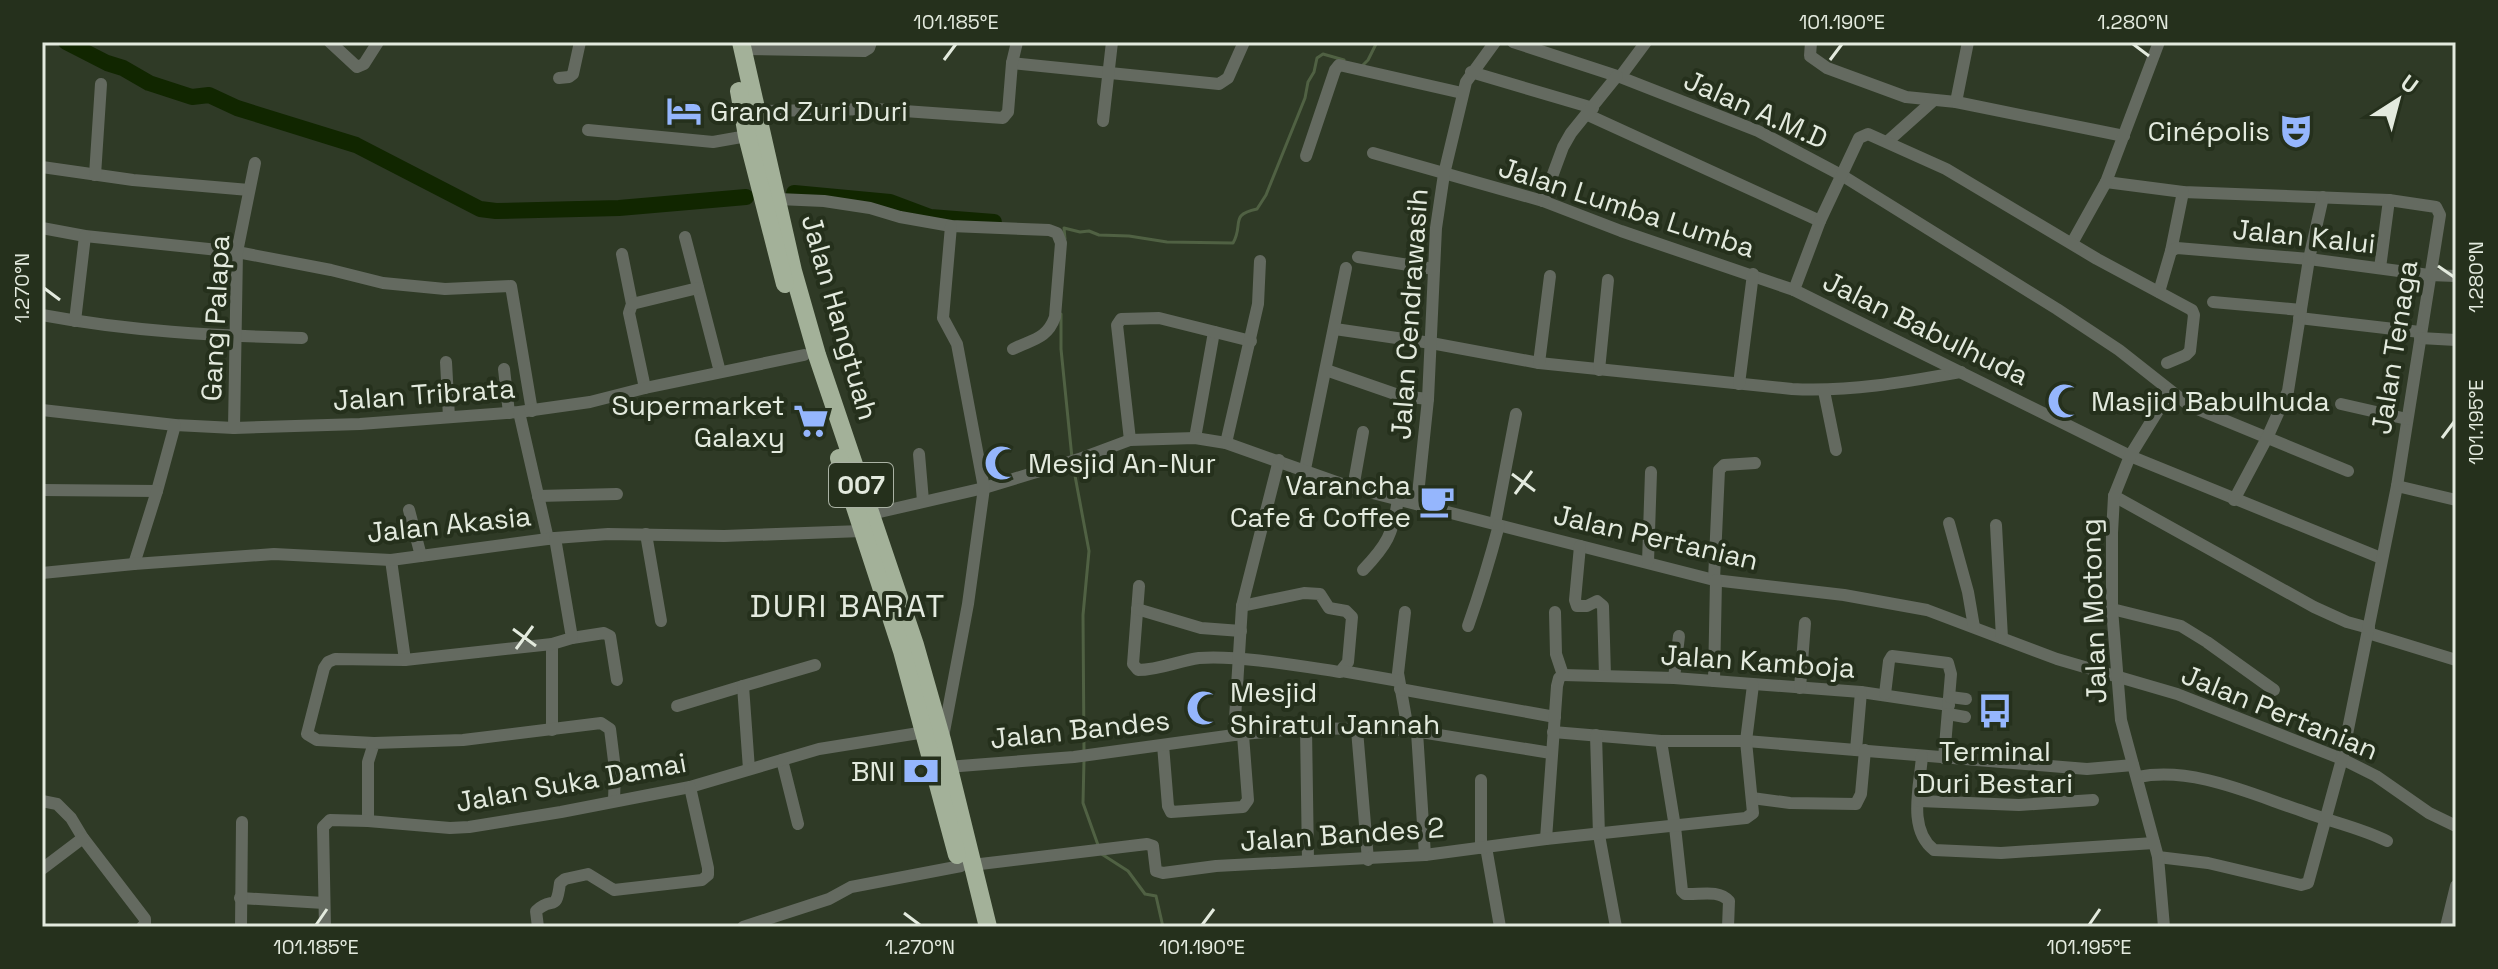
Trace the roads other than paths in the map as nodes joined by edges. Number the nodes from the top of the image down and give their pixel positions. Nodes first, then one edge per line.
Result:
1 (330, 42) edge
2 (378, 42) edge
3 (580, 42) edge
4 (871, 42) edge
5 (1017, 42) edge
6 (1112, 42) edge
7 (1244, 42) edge
8 (1495, 42) edge
9 (1513, 42) edge
10 (1646, 42) edge
11 (1811, 42) edge
12 (1968, 42) edge
13 (2159, 42) edge
14 (737, 44) edge
15 (1012, 63) junction
16 (1471, 72) junction
17 (1109, 73) junction
18 (1619, 76) junction
19 (559, 78) dead end
20 (101, 84) dead end
21 (745, 90) junction
22 (1462, 93) junction
23 (1934, 100) junction
24 (1956, 102) junction
25 (756, 111) junction
26 (1590, 111) junction
27 (1103, 121) dead end
28 (588, 130) dead end
29 (747, 136) junction
30 (2124, 136) junction
31 (1887, 142) junction
32 (1373, 153) dead end
33 (1306, 156) dead end
34 (255, 163) dead end
35 (42, 167) edge
36 (1444, 174) junction
37 (95, 175) junction
38 (1843, 176) junction
39 (2106, 182) junction
40 (249, 190) junction
41 (2183, 192) junction
42 (2323, 197) junction
43 (778, 199) junction
44 (2389, 200) junction
45 (1543, 201) junction
46 (1820, 221) junction
47 (951, 226) junction
48 (42, 228) edge
49 (85, 236) junction
50 (685, 237) dead end
51 (2072, 243) junction
52 (2172, 250) junction
53 (237, 252) junction
54 (622, 254) dead end
55 (1358, 257) dead end
56 (2309, 259) junction
57 (1260, 261) dead end
58 (1346, 268) dead end
59 (2380, 268) junction
60 (1434, 269) junction
61 (1753, 274) junction
62 (2429, 275) junction
63 (1550, 276) dead end
64 (2456, 276) edge
65 (1608, 280) dead end
66 (698, 288) junction
67 (1794, 290) junction
68 (2159, 292) junction
69 (2213, 302) dead end
70 (632, 304) junction
71 (2300, 314) junction
72 (42, 315) edge
73 (75, 321) junction
74 (1335, 329) junction
75 (1214, 332) junction
76 (2420, 335) junction
77 (235, 337) junction
78 (302, 338) dead end
79 (2456, 340) edge
80 (1251, 341) junction
81 (1431, 343) junction
82 (1013, 349) dead end
83 (804, 355) junction
84 (446, 362) dead end
85 (1539, 363) junction
86 (2167, 363) dead end
87 (504, 369) dead end
88 (1326, 370) junction
89 (1599, 370) junction
90 (720, 372) junction
91 (1961, 372) junction
92 (1739, 384) junction
93 (645, 388) junction
94 (1824, 391) junction
95 (2170, 391) junction
96 (1428, 399) junction
97 (2341, 404) dead end
98 (42, 410) edge
99 (520, 412) junction
100 (1516, 414) dead end
101 (449, 417) junction
102 (2407, 419) junction
103 (175, 425) junction
104 (234, 428) junction
105 (1363, 432) dead end
106 (1195, 438) junction
107 (2267, 438) junction
108 (1130, 440) junction
109 (1226, 443) junction
110 (1836, 450) dead end
111 (919, 454) dead end
112 (2130, 456) junction
113 (1279, 460) junction
114 (1755, 463) dead end
115 (1305, 469) junction
116 (2348, 471) dead end
117 (1651, 472) dead end
118 (2397, 486) junction
119 (984, 488) junction
120 (1353, 488) junction
121 (42, 490) edge
122 (157, 491) junction
123 (617, 494) dead end
124 (538, 496) junction
125 (2114, 496) junction
126 (1398, 499) junction
127 (2234, 500) junction
128 (2456, 500) edge
129 (923, 501) junction
130 (1417, 504) junction
131 (409, 510) dead end
132 (866, 523) junction
133 (1949, 523) dead end
134 (1497, 525) junction
135 (1996, 525) dead end
136 (646, 534) junction
137 (552, 538) junction
138 (1580, 546) junction
139 (421, 556) junction
140 (2381, 558) junction
141 (391, 560) junction
142 (1648, 562) junction
143 (134, 564) junction
144 (1363, 570) dead end
145 (42, 573) edge
146 (1715, 580) junction
147 (1139, 586) dead end
148 (1242, 606) junction
149 (1137, 609) junction
150 (2112, 609) junction
151 (1405, 612) dead end
152 (1555, 612) dead end
153 (661, 621) dead end
154 (1805, 623) dead end
155 (1468, 626) dead end
156 (1974, 627) junction
157 (2368, 630) junction
158 (1241, 631) junction
159 (1679, 636) dead end
160 (572, 638) junction
161 (2002, 638) junction
162 (552, 644) junction
163 (405, 660) junction
164 (1239, 660) junction
165 (2456, 660) edge
166 (815, 665) dead end
167 (1342, 671) junction
168 (1563, 675) junction
169 (1605, 676) junction
170 (2116, 676) junction
171 (1674, 678) junction
172 (617, 680) dead end
173 (1714, 681) junction
174 (1400, 685) junction
175 (1753, 685) junction
176 (743, 686) junction
177 (1800, 688) junction
178 (2274, 690) dead end
179 (1861, 692) junction
180 (1885, 694) junction
181 (1966, 699) dead end
182 (1949, 705) junction
183 (677, 706) dead end
184 (1555, 717) junction
185 (1965, 717) dead end
186 (1306, 728) junction
187 (552, 730) junction
188 (1357, 730) junction
189 (1412, 731) junction
190 (1553, 732) junction
191 (1239, 735) junction
192 (1596, 735) junction
193 (933, 736) junction
194 (1661, 741) junction
195 (1746, 741) junction
196 (374, 743) junction
197 (1163, 745) junction
198 (1860, 750) junction
199 (1551, 753) junction
200 (1922, 756) junction
201 (1944, 758) junction
202 (2342, 759) junction
203 (782, 760) junction
204 (947, 767) junction
205 (749, 769) junction
206 (2136, 771) junction
207 (1481, 780) dead end
208 (690, 787) junction
209 (1752, 798) junction
210 (2093, 800) dead end
211 (42, 801) edge
212 (614, 801) junction
213 (1919, 801) junction
214 (2326, 819) junction
215 (368, 821) junction
216 (242, 822) dead end
217 (798, 824) dead end
218 (955, 824) junction
219 (2456, 826) edge
220 (1675, 827) junction
221 (1599, 835) junction
222 (83, 838) junction
223 (1546, 839) junction
224 (2387, 841) dead end
225 (2154, 843) junction
226 (1484, 848) junction
227 (1425, 855) junction
228 (2158, 857) junction
229 (1368, 860) junction
230 (1308, 861) junction
231 (967, 866) junction
232 (42, 869) edge
233 (2456, 886) edge
234 (240, 898) junction
235 (324, 903) junction
236 (142, 927) edge
237 (241, 927) edge
238 (325, 927) edge
239 (538, 927) edge
240 (743, 927) edge
241 (976, 927) edge
242 (988, 927) edge
243 (1500, 927) edge
244 (1616, 927) edge
245 (1728, 927) edge
246 (2164, 927) edge
247 (2446, 927) edge

1 - 2 street
3 - 19 street
4 - 14 street
5 - 15 street
6 - 17 street
7 - 17 street
8 - 16 street, Jalan Cendrawasih
9 - 18 street, Jalan A.M.D
10 - 18 street
11 - 23 street
12 - 24 street
13 - 30 street
14 - 21 highway, Jalan Hangtuah / 007
15 - 17 street
15 - 25 street
16 - 22 street, Jalan Cendrawasih
16 - 26 street
17 - 27 street
18 - 26 street
18 - 38 street, Jalan A.M.D
20 - 37 street
21 - 25 highway, Jalan Hangtuah / 007
21 - 29 highway, Jalan Hangtuah / 007
22 - 33 street
22 - 36 street, Jalan Cendrawasih
23 - 24 street
23 - 31 street
24 - 30 street
25 - 43 highway, Jalan Hangtuah / 007
26 - 45 street
26 - 46 street
28 - 29 street
29 - 83 highway, Jalan Hangtuah / 007
30 - 39 street
31 - 38 street, Jalan Babulhuda
31 - 51 street
32 - 36 street, Jalan Lumba Lumba
34 - 40 street, Gang Palapa
35 - 37 street
36 - 45 street, Jalan Lumba Lumba
36 - 60 street, Jalan Cendrawasih
37 - 40 street
38 - 46 street, Jalan Babulhuda
38 - 95 street, Jalan A.M.D
39 - 41 street
39 - 51 street
40 - 53 street, Gang Palapa
41 - 42 street
41 - 52 street
42 - 44 street
42 - 56 street
43 - 47 street
43 - 132 highway, Jalan Hangtuah / 007
44 - 59 street
44 - 62 street, Jalan Tenaga
45 - 61 street, Jalan Lumba Lumba
46 - 67 street, Jalan Babulhuda
47 - 82 street
47 - 119 street
48 - 49 street
49 - 53 street
49 - 73 street
50 - 66 street
51 - 68 street
52 - 56 street, Jalan Kalui
52 - 68 street
53 - 77 street, Gang Palapa
53 - 99 street
54 - 70 street
55 - 60 street
56 - 59 street, Jalan Kalui
56 - 71 street
57 - 80 street
58 - 74 street
59 - 62 street, Jalan Kalui
60 - 81 street, Jalan Cendrawasih
61 - 67 street, Jalan Lumba Lumba
61 - 92 street
62 - 64 street, Jalan Kalui
62 - 76 street, Jalan Tenaga
63 - 85 street
65 - 89 street
66 - 70 street
66 - 90 street
67 - 91 street, Jalan Babulhuda
68 - 86 street
69 - 71 street
70 - 93 street
71 - 76 street
71 - 107 street
72 - 73 street
73 - 77 street
74 - 81 street
74 - 88 street
75 - 80 street
75 - 106 street
75 - 108 street
76 - 79 street
76 - 102 street, Jalan Tenaga
77 - 78 street
77 - 104 street, Gang Palapa
80 - 109 street
81 - 85 street
81 - 96 street, Jalan Cendrawasih
83 - 90 street, Jalan Tribrata
83 - 132 highway, Jalan Hangtuah / 007
84 - 101 street
85 - 89 street
87 - 99 street
88 - 96 street
88 - 115 street
89 - 92 street
90 - 93 street, Jalan Tribrata
91 - 94 street
91 - 112 street, Jalan Babulhuda
92 - 94 street
93 - 99 street, Jalan Tribrata
94 - 110 street
95 - 107 street, Jalan A.M.D
95 - 112 street, Jalan Motong
96 - 130 street, Jalan Cendrawasih
97 - 102 street
98 - 103 street, Jalan Tribrata
99 - 101 street, Jalan Tribrata
99 - 124 street
100 - 134 street
101 - 104 street, Jalan Tribrata
102 - 118 street, Jalan Tenaga
103 - 104 street, Jalan Tribrata
103 - 122 street
105 - 120 street
106 - 108 street, Jalan Pertanian
106 - 109 street, Jalan Pertanian
107 - 116 street, Jalan A.M.D
107 - 127 street
108 - 119 street, Jalan Pertanian
109 - 113 street, Jalan Pertanian
111 - 129 street
112 - 125 street, Jalan Motong
112 - 127 street, Jalan Babulhuda
113 - 115 street, Jalan Pertanian
113 - 148 street
114 - 146 street
115 - 120 street, Jalan Pertanian
117 - 142 street
118 - 128 street
118 - 140 street, Jalan Tenaga
119 - 129 street, Jalan Pertanian
119 - 193 street
120 - 126 street, Jalan Pertanian
121 - 122 street
122 - 143 street
123 - 124 street
124 - 137 street
125 - 150 street, Jalan Motong
125 - 157 street
126 - 130 street, Jalan Pertanian
126 - 144 street
127 - 140 street
129 - 132 street, Jalan Pertanian
130 - 134 street, Jalan Pertanian
131 - 139 street
132 - 136 street, Jalan Akasia
132 - 193 highway, Jalan Hangtuah / 007
133 - 156 street
134 - 138 street, Jalan Pertanian
134 - 155 street
135 - 161 street
136 - 137 street, Jalan Akasia
136 - 153 street
137 - 139 street, Jalan Akasia
137 - 160 street
138 - 142 street, Jalan Pertanian
138 - 169 street
139 - 141 street, Jalan Akasia
140 - 157 street, Jalan Tenaga
141 - 143 street, Jalan Akasia
141 - 163 street
142 - 146 street, Jalan Pertanian
143 - 145 street, Jalan Akasia
146 - 156 street, Jalan Pertanian
146 - 173 street
147 - 149 street
148 - 158 street
148 - 167 street
149 - 158 street
149 - 164 street
150 - 170 street, Jalan Motong
150 - 178 street
151 - 174 street
152 - 168 street
154 - 177 street
156 - 161 street, Jalan Pertanian
157 - 165 street
157 - 202 street, Jalan Tenaga
158 - 164 street
159 - 171 street
160 - 162 street
160 - 172 street
161 - 170 street, Jalan Pertanian
162 - 163 street
162 - 187 street
163 - 196 street
164 - 167 street
164 - 191 street
166 - 176 street
167 - 174 street
168 - 169 street, Jalan Kamboja
168 - 184 street
169 - 171 street, Jalan Kamboja
170 - 202 street, Jalan Pertanian
170 - 206 street, Jalan Motong
171 - 173 street, Jalan Kamboja
173 - 175 street, Jalan Kamboja
174 - 184 street
174 - 189 street
175 - 177 street, Jalan Kamboja
175 - 195 street
176 - 183 street
176 - 205 street
177 - 179 street, Jalan Kamboja
179 - 180 street, Jalan Kamboja
179 - 198 street
180 - 182 street, Jalan Kamboja
180 - 182 street
181 - 182 street
182 - 185 street
182 - 201 street
184 - 190 street
186 - 188 street, Jalan Bandes
186 - 191 street, Jalan Bandes
186 - 230 street
187 - 196 street
187 - 212 street
188 - 189 street, Jalan Bandes
188 - 229 street
189 - 199 street, Jalan Bandes
189 - 227 street
190 - 192 street
190 - 199 street
191 - 197 street, Jalan Bandes
191 - 197 street
192 - 194 street
192 - 221 street
193 - 203 street, Jalan Suka Damai
193 - 204 highway, Jalan Hangtuah / 007
193 - 218 highway, Jalan Hangtuah / 007
194 - 195 street
194 - 220 street
195 - 198 street
195 - 209 street
196 - 215 street
197 - 204 street, Jalan Bandes
198 - 200 street
198 - 209 street
199 - 223 street
200 - 201 street
200 - 213 street
201 - 206 street
202 - 214 street, Jalan Tenaga
202 - 219 street, Jalan Pertanian
203 - 205 street, Jalan Suka Damai
203 - 217 street
204 - 218 highway, Jalan Hangtuah / 007
205 - 208 street, Jalan Suka Damai
206 - 214 street
206 - 225 street, Jalan Motong
207 - 226 street
208 - 212 street, Jalan Suka Damai
208 - 239 street
209 - 220 street, Jalan Bandes 2
210 - 213 street
211 - 222 street
212 - 215 street, Jalan Suka Damai
213 - 225 street
214 - 224 street
214 - 228 street, Jalan Tenaga
215 - 235 street, Jalan Suka Damai
216 - 234 street
218 - 231 highway, Jalan Hangtuah / 007
220 - 221 street, Jalan Bandes 2
220 - 245 street
221 - 223 street, Jalan Bandes 2
221 - 244 street
222 - 232 street
222 - 236 street
223 - 226 street, Jalan Bandes 2
225 - 228 street, Jalan Motong
226 - 227 street, Jalan Bandes 2
226 - 243 street
227 - 229 street, Jalan Bandes 2
228 - 246 street, Jalan Motong
229 - 230 street, Jalan Bandes 2
230 - 231 street, Jalan Bandes 2
231 - 240 street, Jalan Bandes 2
231 - 241 highway, Jalan Hangtuah / 007
231 - 242 highway, Jalan Hangtuah / 007
233 - 247 street
234 - 235 street
234 - 237 street
235 - 238 street, Jalan Suka Damai

